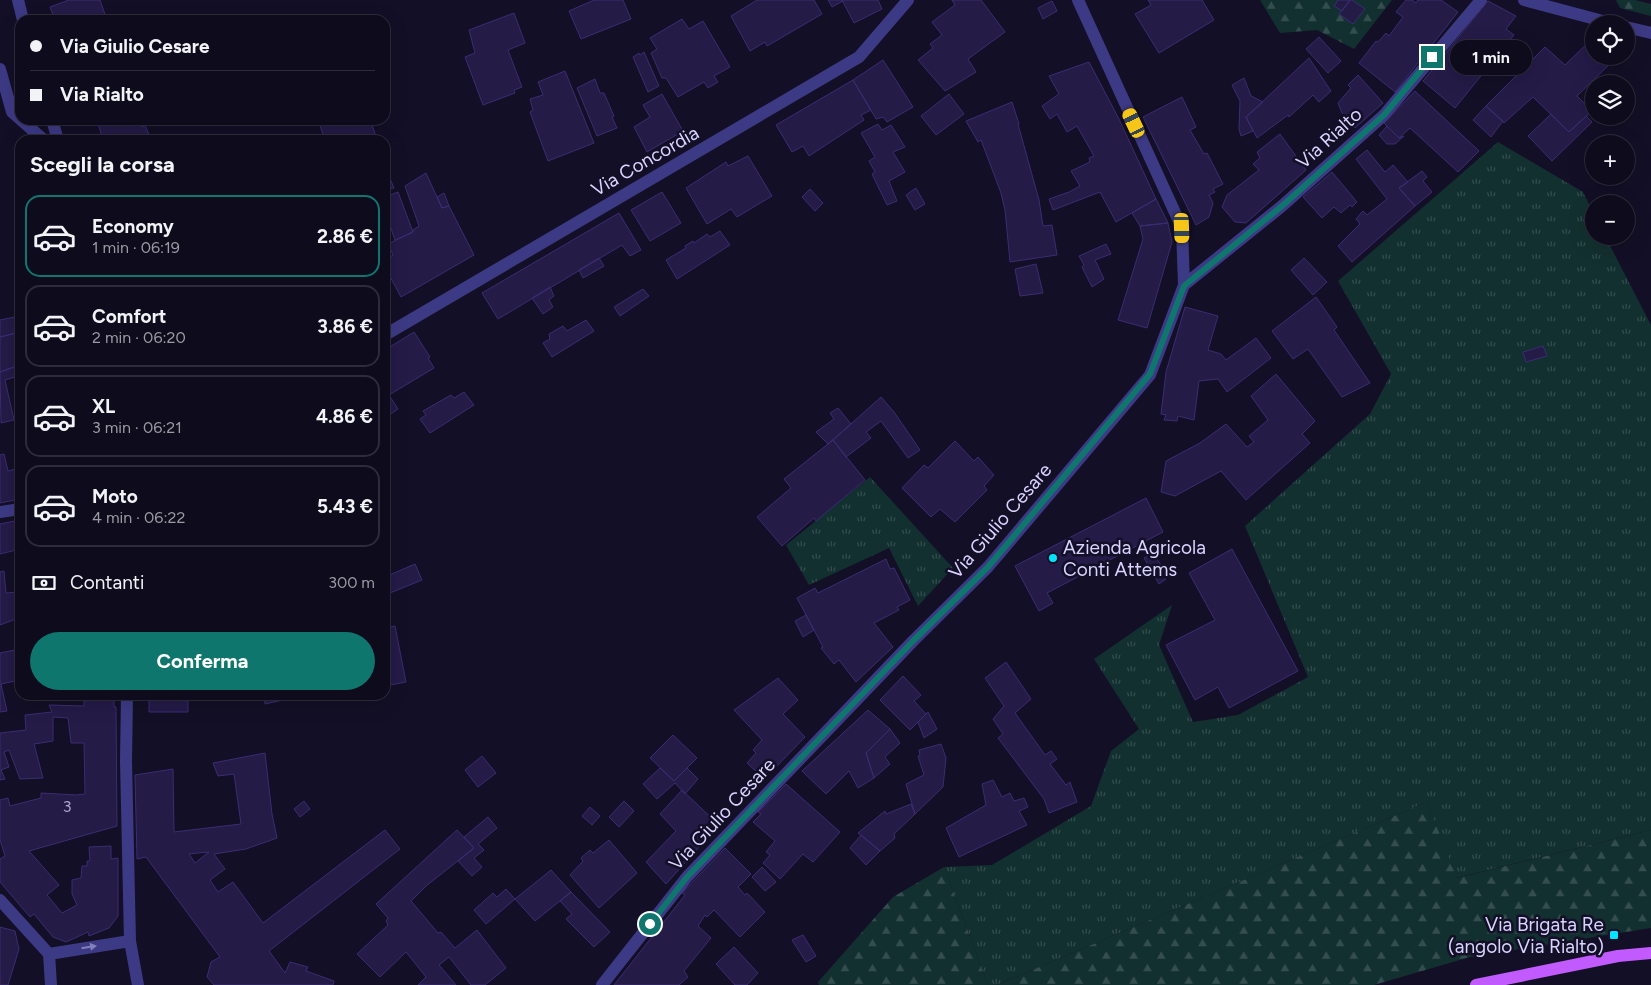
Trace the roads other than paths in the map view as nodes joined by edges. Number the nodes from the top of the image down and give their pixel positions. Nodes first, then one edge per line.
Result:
1 (18, 0) edge
2 (908, 0) edge
3 (1078, 0) edge
4 (1481, 0) edge
5 (1524, 0) edge
6 (22, 15) edge
7 (1585, 16) edge
8 (1635, 29) edge
9 (1651, 33) edge
10 (0, 69) edge
11 (15, 115) edge
12 (26, 125) edge
13 (38, 135) edge
14 (1184, 286) junction
15 (390, 332) edge
16 (15, 510) edge
17 (0, 512) edge
18 (127, 700) edge
19 (0, 900) edge
20 (130, 941) junction
21 (1651, 953) edge
22 (48, 954) junction
23 (51, 985) edge
24 (138, 985) edge
25 (602, 985) edge
26 (1476, 985) edge

1 - 6 street
2 - 15 street, Via Concordia
3 - 14 street, Via Giulio Cesare
4 - 14 street, Via Rialto
5 - 7 street
8 - 9 street
10 - 11 street
12 - 13 street
14 - 25 street, Via Giulio Cesare
16 - 17 street
18 - 20 street
19 - 22 street
22 -> 20 street
20 - 24 street
21 - 26 main road
22 - 23 street

